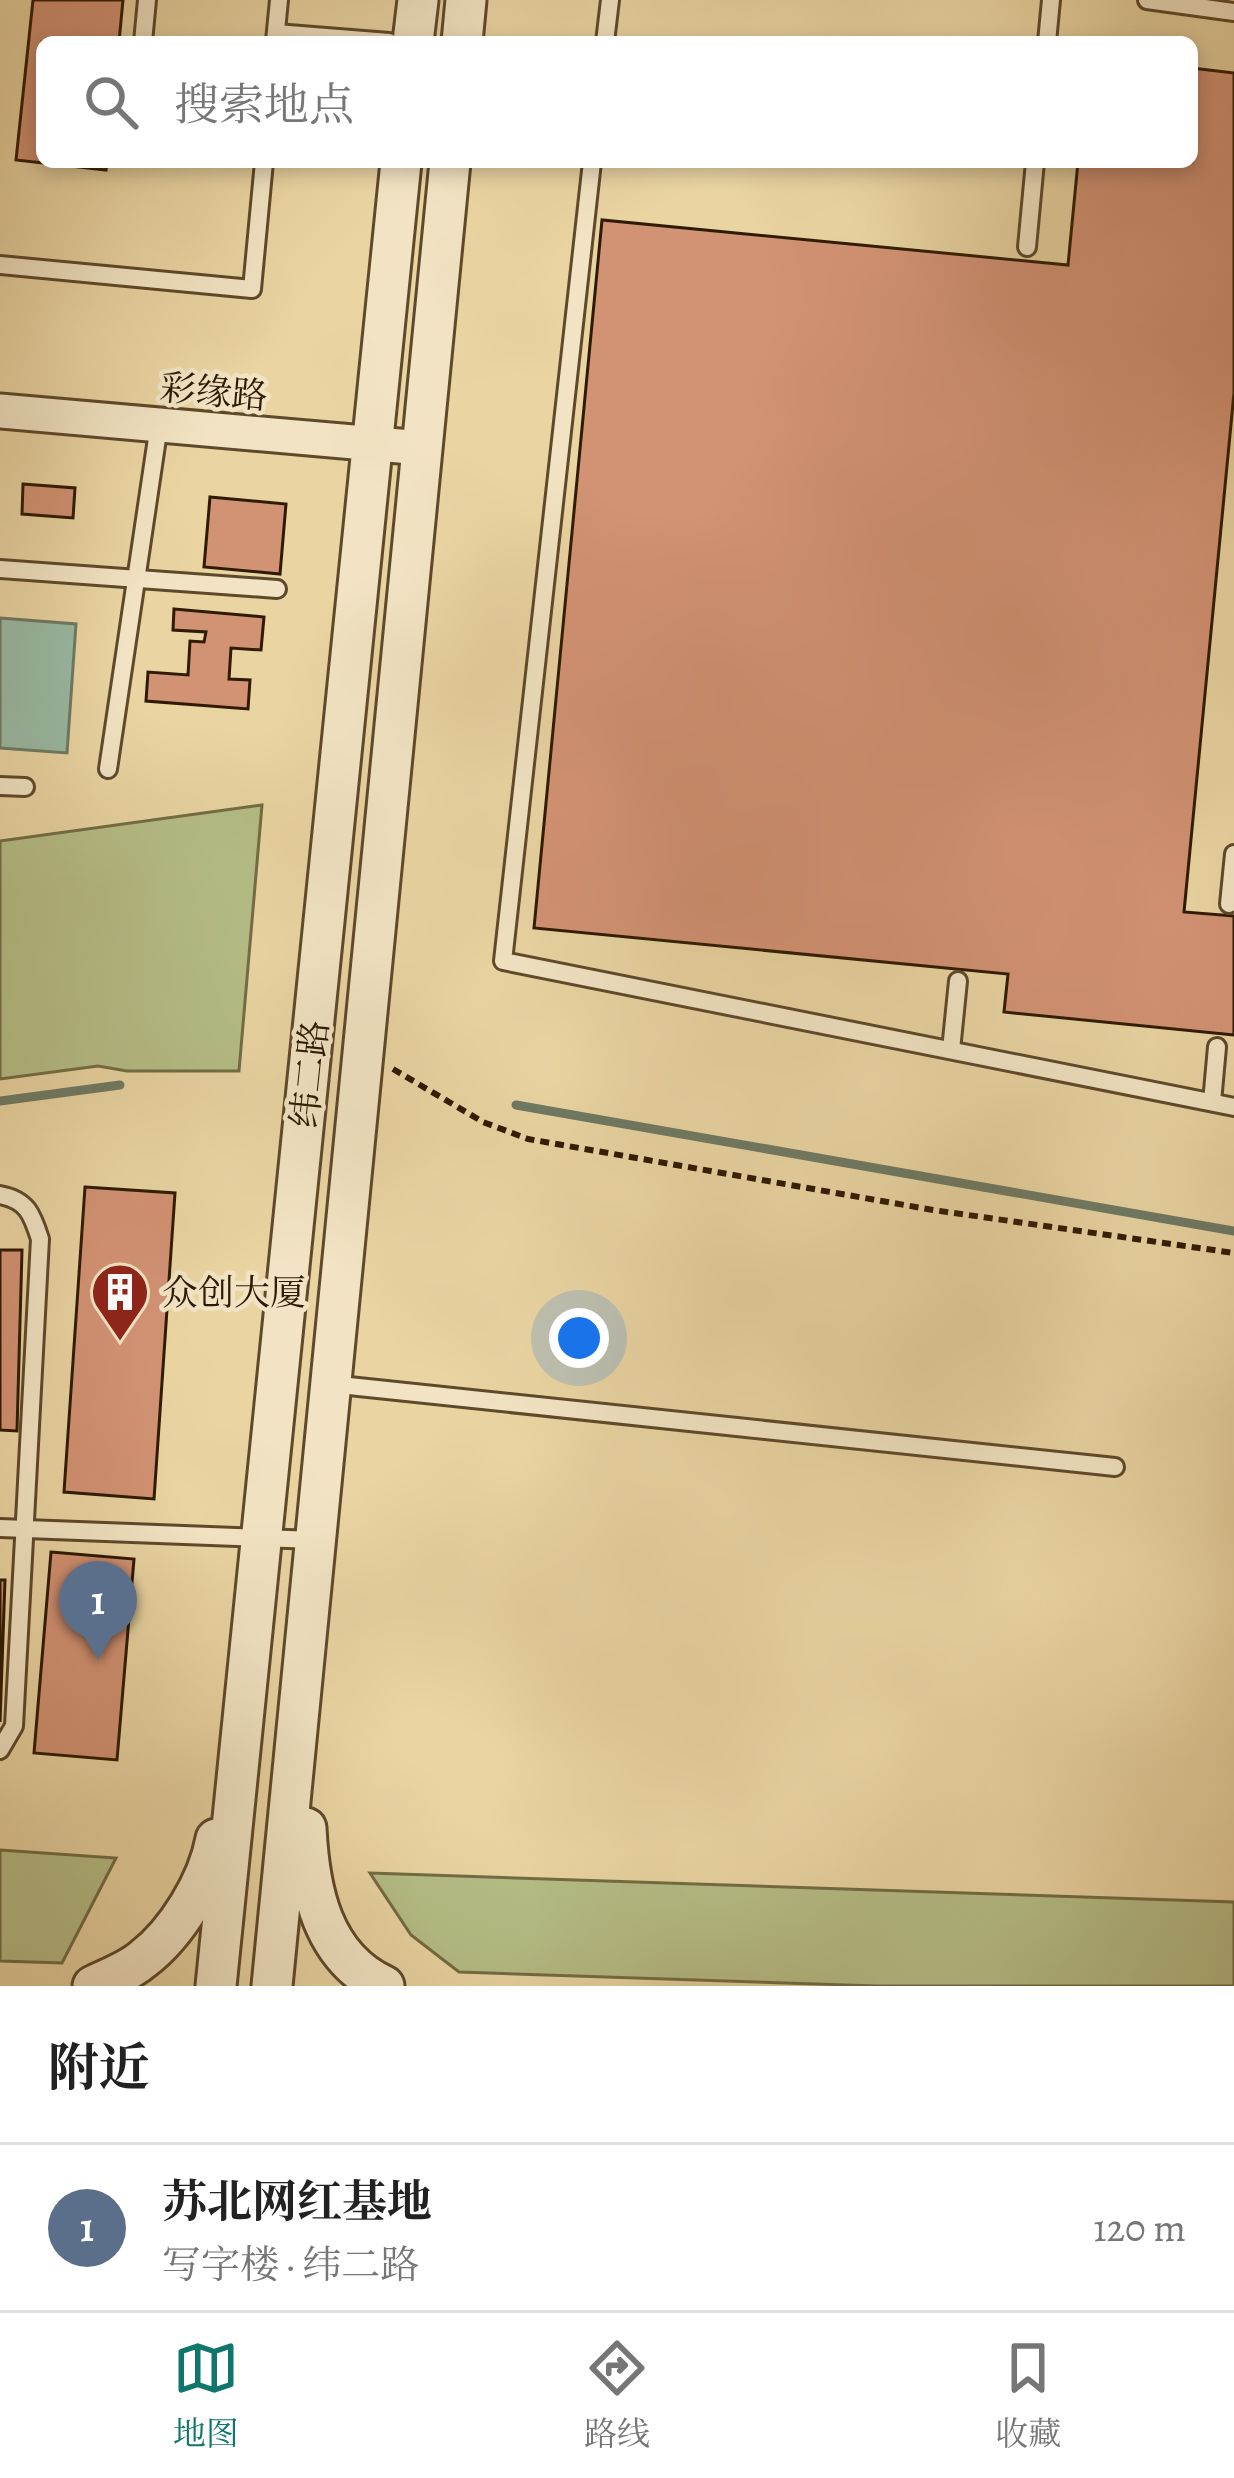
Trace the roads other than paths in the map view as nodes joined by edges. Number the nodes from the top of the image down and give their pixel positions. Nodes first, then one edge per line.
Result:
1 (147, 0) edge
2 (279, 0) edge
3 (418, 0) edge
4 (466, 0) edge
5 (610, 0) edge
6 (1051, 0) edge
7 (1147, 0) edge
8 (1234, 12) edge
9 (144, 36) edge
10 (276, 36) edge
11 (414, 36) edge
12 (463, 36) edge
13 (606, 36) edge
14 (1048, 36) edge
15 (264, 168) edge
16 (400, 168) edge
17 (449, 168) edge
18 (591, 168) edge
19 (1034, 168) edge
20 (1027, 247) dead end
21 (0, 265) edge
22 (0, 411) edge
23 (159, 425) junction
24 (372, 443) junction
25 (422, 448) junction
26 (0, 569) edge
27 (135, 579) junction
28 (277, 590) dead end
29 (108, 770) dead end
30 (0, 787) edge
31 (26, 787) dead end
32 (1234, 854) edge
33 (1229, 904) dead end
34 (958, 981) dead end
35 (1217, 1047) dead end
36 (951, 1050) junction
37 (1212, 1102) junction
38 (1234, 1106) edge
39 (0, 1195) edge
40 (330, 1384) junction
41 (1115, 1467) dead end
42 (0, 1528) edge
43 (21, 1529) junction
44 (262, 1538) junction
45 (315, 1540) junction
46 (253, 1621) junction
47 (300, 1694) junction
48 (0, 1750) edge
49 (93, 1986) edge
50 (216, 1986) edge
51 (272, 1986) edge
52 (384, 1986) edge

1 - 9 lane
2 - 10 lane
3 - 11 street
4 - 12 street
5 - 13 lane
6 - 14 lane
7 - 8 lane
15 - 21 lane
16 - 24 street, 纬二路
17 - 25 street, 纬二路
18 - 36 lane
19 - 20 lane
22 - 23 street, 彩缘路
23 - 24 street, 彩缘路
23 - 27 lane
24 - 25 street, 彩缘路
24 - 44 street, 纬二路
25 - 40 street, 纬二路
26 - 27 lane
27 - 28 lane
27 - 29 lane
30 - 31 lane
32 - 33 lane
34 - 36 lane
35 - 37 lane
36 - 37 lane
37 - 38 lane
39 - 43 lane
40 - 41 lane
40 - 45 street, 纬二路
42 - 43 lane
43 - 44 lane
43 - 48 lane
44 - 45 lane
44 - 46 street, 纬二路
45 - 47 street, 纬二路
46 - 49 street
46 - 50 street, 纬二路
47 - 51 street, 纬二路
47 - 52 street

